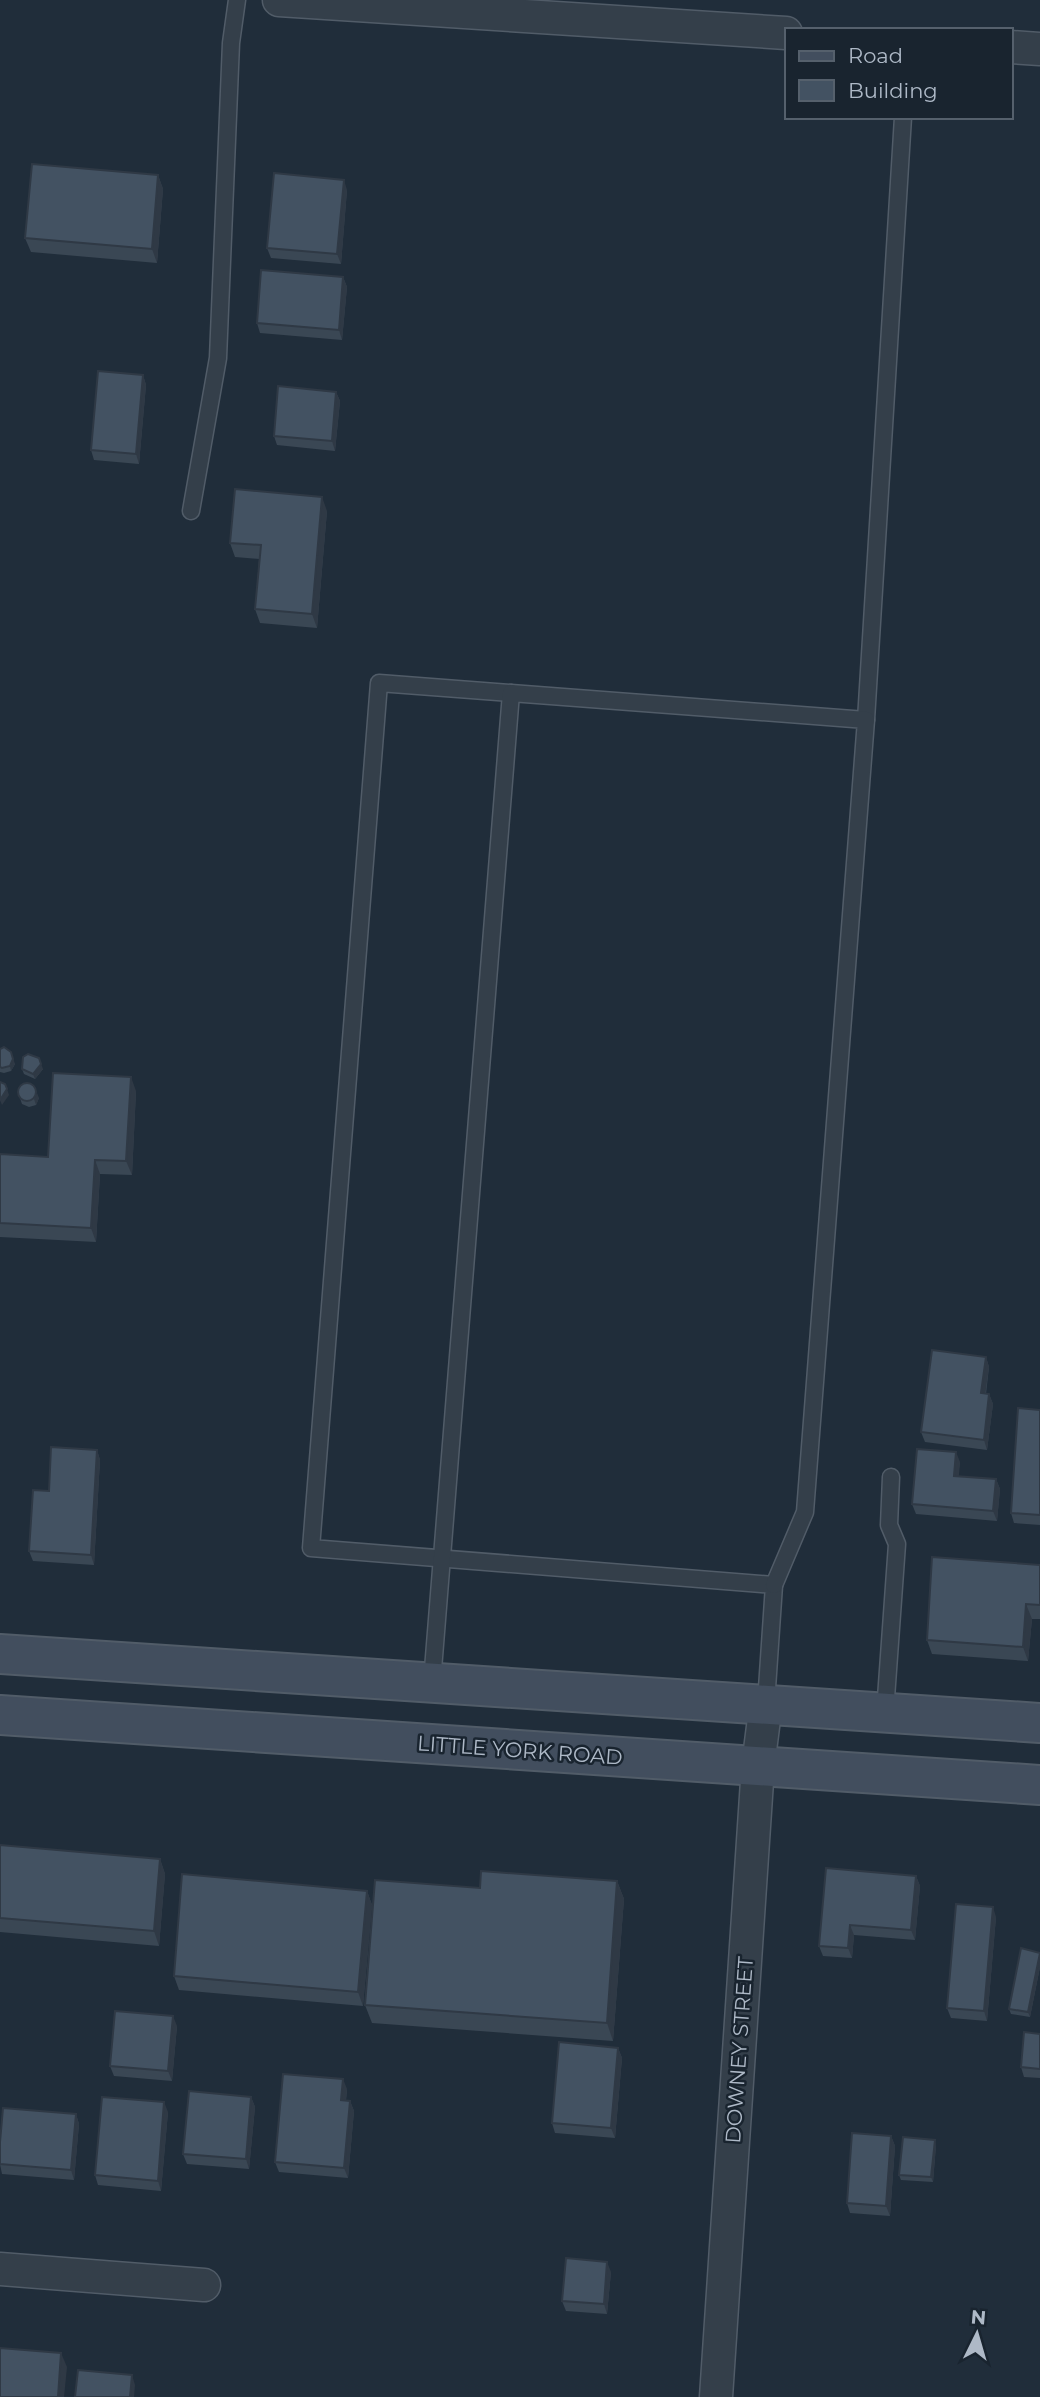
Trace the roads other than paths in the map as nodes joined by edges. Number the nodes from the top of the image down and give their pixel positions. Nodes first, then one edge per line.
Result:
1 (236, 0) edge
2 (279, 0) edge
3 (785, 33) edge
4 (1012, 47) edge
5 (1040, 49) edge
6 (903, 119) edge
7 (191, 510) dead end
8 (511, 693) junction
9 (866, 720) junction
10 (891, 1477) dead end
11 (443, 1560) junction
12 (774, 1585) junction
13 (0, 1654) edge
14 (432, 1682) junction
15 (766, 1703) junction
16 (885, 1712) junction
17 (0, 1715) edge
18 (1040, 1723) edge
19 (758, 1766) junction
20 (1040, 1786) edge
21 (0, 2269) edge
22 (204, 2285) dead end
23 (716, 2397) edge

1 - 7 lane
2 - 3 street
4 - 5 street
6 - 9 lane
8 - 9 lane
8 - 11 lane
8 - 11 lane
9 - 12 lane
10 - 16 lane
11 - 12 lane
11 - 14 lane
12 - 15 lane
13 - 14 main road
14 - 15 main road
15 - 16 main road
15 - 19 street, DOWNEY STREET
16 - 18 main road
17 - 19 main road, LITTLE YORK ROAD
19 - 20 main road, LITTLE YORK ROAD
19 - 23 street, DOWNEY STREET
21 - 22 street

